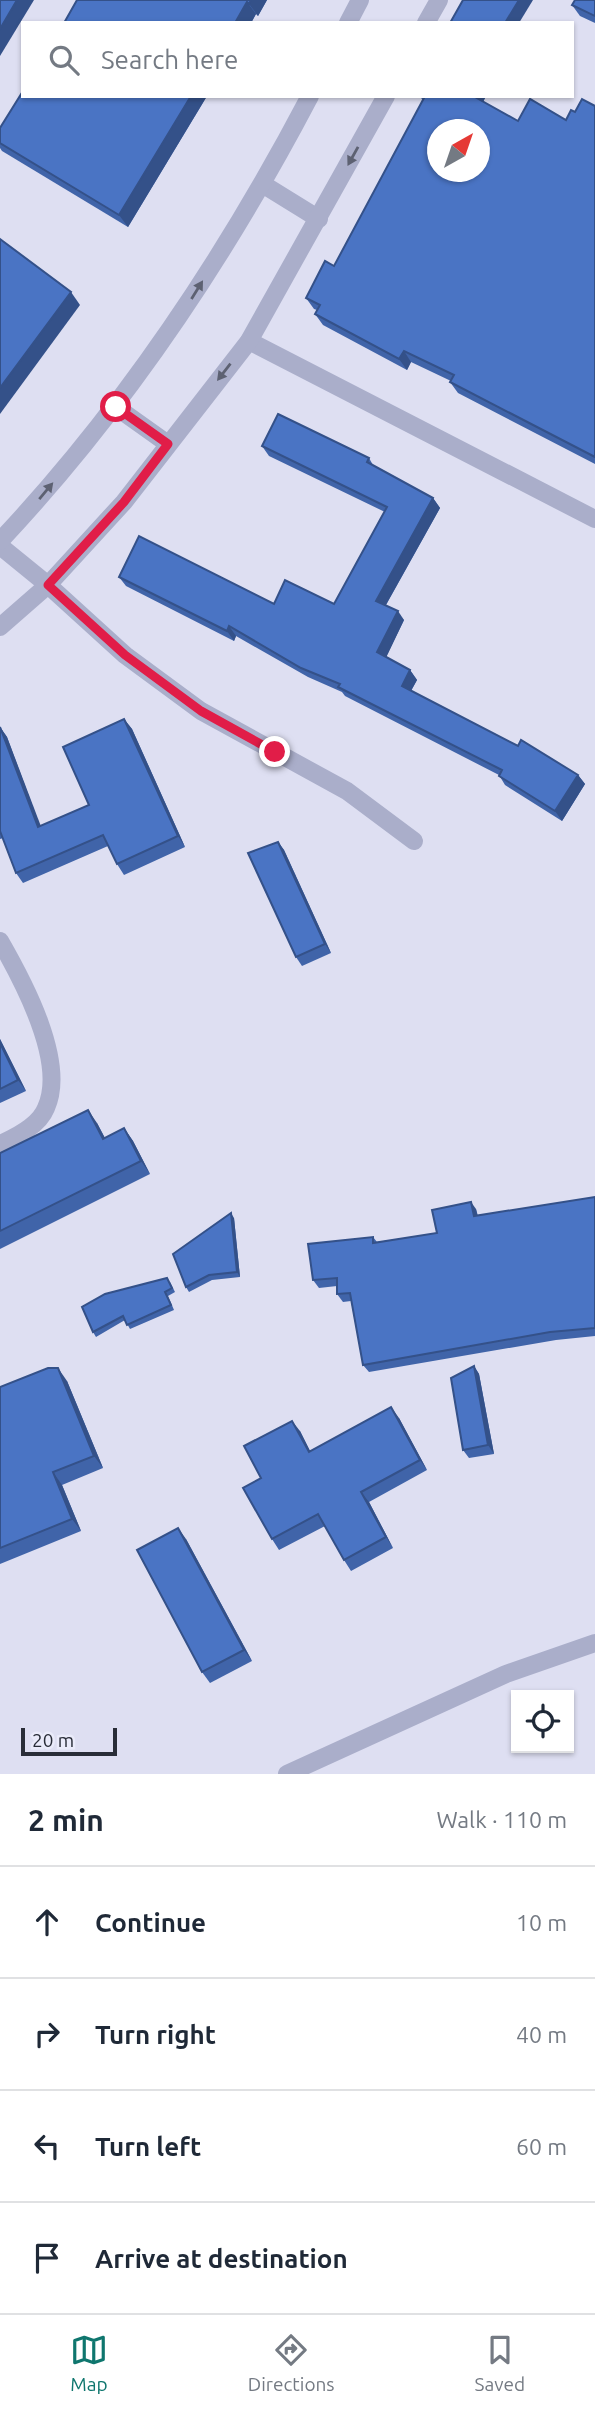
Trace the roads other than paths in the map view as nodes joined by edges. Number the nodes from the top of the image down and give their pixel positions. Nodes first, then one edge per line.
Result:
1 (360, 0) edge
2 (439, 0) edge
3 (349, 21) edge
4 (427, 21) edge
5 (309, 98) edge
6 (385, 98) edge
7 (264, 185) junction
8 (319, 219) junction
9 (249, 341) junction
10 (116, 407) junction
11 (168, 444) junction
12 (595, 519) edge
13 (0, 544) edge
14 (48, 585) junction
15 (0, 627) edge
16 (414, 841) dead end
17 (0, 941) edge
18 (0, 1144) edge
19 (595, 1643) edge
20 (287, 1774) edge

1 - 3 street
2 - 4 street
5 - 7 street
6 -> 8 street
7 - 8 street
10 -> 7 street
8 - 9 street
9 -> 11 street
9 - 12 street
10 - 11 street
13 -> 10 street
11 - 14 street
13 - 14 street
14 - 15 street
14 - 16 street
17 - 18 street
19 - 20 street

